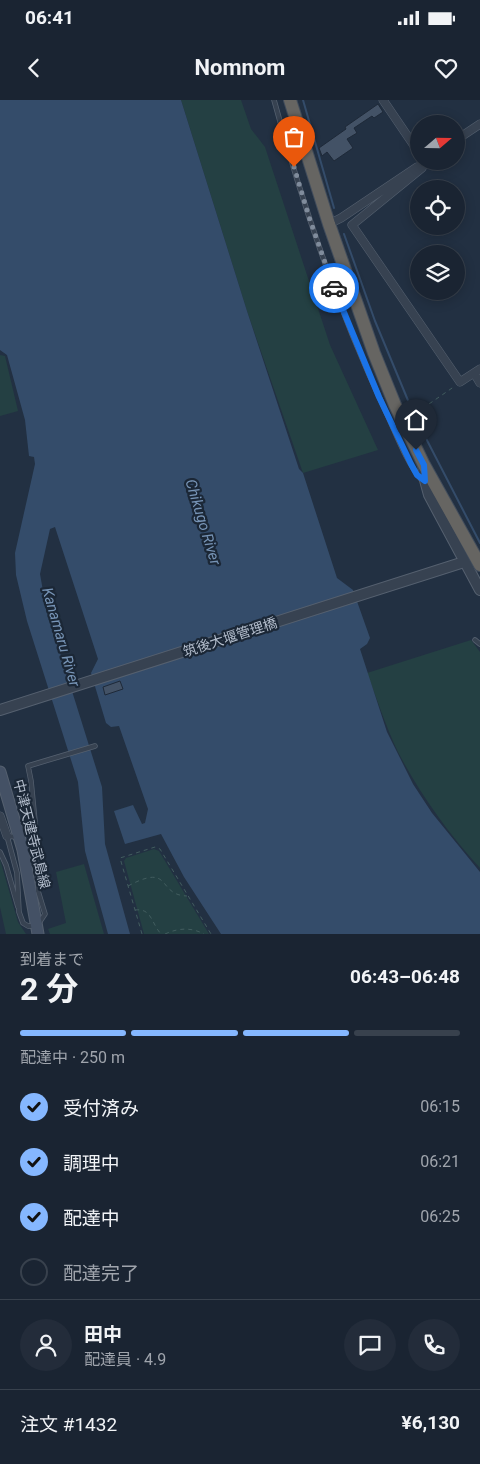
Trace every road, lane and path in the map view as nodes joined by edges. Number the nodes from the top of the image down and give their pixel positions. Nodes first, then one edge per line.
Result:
1 (274, 100) edge
2 (290, 100) edge
3 (383, 100) edge
4 (480, 124) edge
5 (465, 134) edge
6 (410, 140) edge
7 (412, 170) edge
8 (420, 170) edge
9 (329, 224) junction
10 (477, 371) edge
11 (460, 382) junction
12 (480, 383) edge
13 (416, 413) dead end
14 (424, 465) junction
15 (425, 481) junction
16 (461, 563) junction
17 (480, 565) edge
18 (480, 590) edge
19 (475, 640) dead end
20 (480, 644) edge
21 (0, 710) edge
22 (95, 746) dead end
23 (0, 772) edge
24 (0, 816) edge
25 (7, 836) junction
26 (19, 838) junction
27 (0, 852) edge
28 (128, 886) junction
29 (188, 896) junction
30 (135, 910) junction
31 (19, 912) junction
32 (40, 931) edge
33 (142, 934) edge
34 (161, 934) edge
35 (165, 934) edge
36 (204, 934) edge
37 (212, 934) edge

1 - 15 lane
2 - 9 highway
3 - 6 street
4 - 5 street
7 - 9 street
8 - 11 street
9 - 14 highway
10 - 11 street
10 - 12 street
11 - 13 path
14 - 15 street
14 - 17 highway
15 - 16 street
16 - 18 street
16 - 21 street, 筑後大堰管理橋
19 - 20 lane
22 - 32 lane
23 - 26 main road, 中津天建寺武島線
24 - 25 street
25 - 26 lane
25 - 31 lane
26 - 32 main road, 中津天建寺武島線
27 - 31 lane
28 - 29 path
28 - 29 path
28 - 30 path
29 - 37 path
30 - 33 path
30 - 34 path
31 - 32 lane
35 - 36 path

